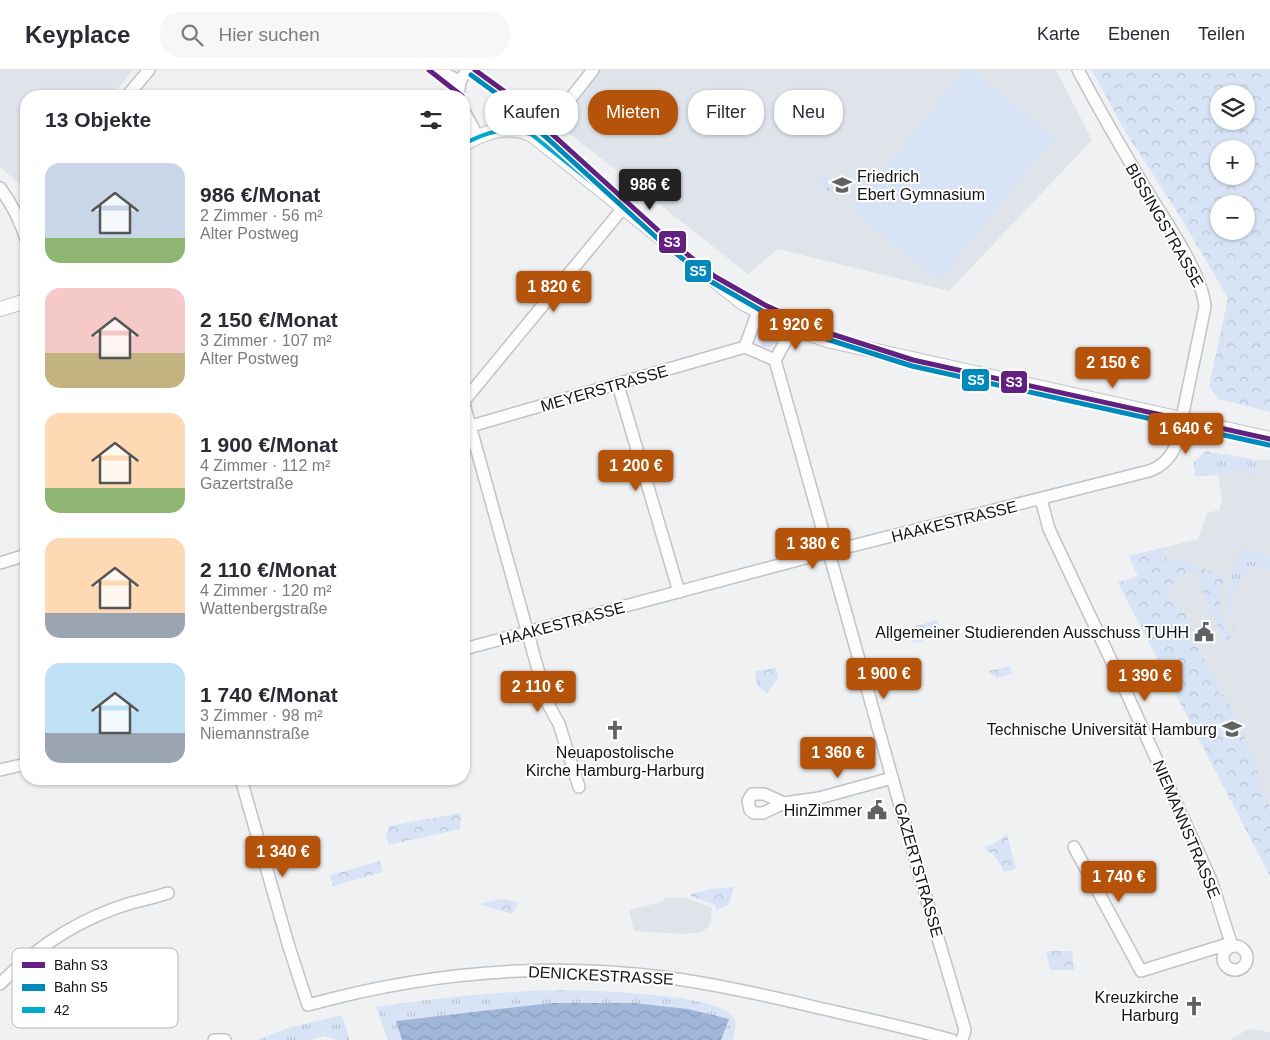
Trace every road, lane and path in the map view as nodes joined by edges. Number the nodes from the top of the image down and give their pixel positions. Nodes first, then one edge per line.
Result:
1 (149, 70) edge
2 (441, 70) edge
3 (467, 70) edge
4 (594, 70) edge
5 (1078, 70) edge
6 (460, 80) junction
7 (133, 90) edge
8 (459, 90) edge
9 (470, 122) edge
10 (478, 136) junction
11 (470, 141) edge
12 (540, 141) junction
13 (0, 188) edge
14 (623, 208) junction
15 (20, 214) edge
16 (20, 303) edge
17 (0, 309) edge
18 (758, 311) junction
19 (793, 328) junction
20 (745, 347) junction
21 (775, 360) junction
22 (618, 384) junction
23 (470, 395) edge
24 (1182, 419) junction
25 (470, 426) edge
26 (470, 437) edge
27 (1270, 439) edge
28 (1041, 499) junction
29 (828, 552) junction
30 (20, 557) edge
31 (0, 562) edge
32 (679, 592) junction
33 (528, 632) junction
34 (470, 647) edge
35 (20, 765) edge
36 (0, 770) edge
37 (892, 778) junction
38 (243, 785) edge
39 (579, 787) dead end
40 (784, 803) dead end
41 (1074, 847) dead end
42 (168, 894) dead end
43 (42, 948) edge
44 (12, 973) edge
45 (0, 984) edge
46 (214, 1040) edge
47 (225, 1040) edge
48 (952, 1040) edge
49 (962, 1040) edge

1 - 7 street
2 - 6 street
3 - 6 street
4 - 12 street
5 - 24 street, BISSINGSTRASSE
6 - 8 street
9 - 10 street
10 - 11 street
10 - 12 street
12 - 14 street
13 - 15 street
14 - 18 street
14 - 23 street
16 - 17 street
18 - 19 street
18 - 20 street
19 - 21 street
19 - 24 street
20 - 21 street
20 - 22 street, MEYERSTRASSE
21 - 29 street, GAZERTSTRASSE
22 - 25 street, MEYERSTRASSE
22 - 32 street
24 - 27 street
24 - 28 street, HAAKESTRASSE
26 - 33 street
28 - 29 street, HAAKESTRASSE
28 - 41 street, NIEMANNSTRASSE
29 - 32 street, HAAKESTRASSE
29 - 37 street, GAZERTSTRASSE
30 - 31 street
32 - 33 street, HAAKESTRASSE
33 - 34 street, HAAKESTRASSE
33 - 39 street
35 - 36 street
37 - 40 street
37 - 49 street, GAZERTSTRASSE
38 - 48 street, DENICKESTRASSE
42 - 43 street
44 - 45 street
46 - 47 street

